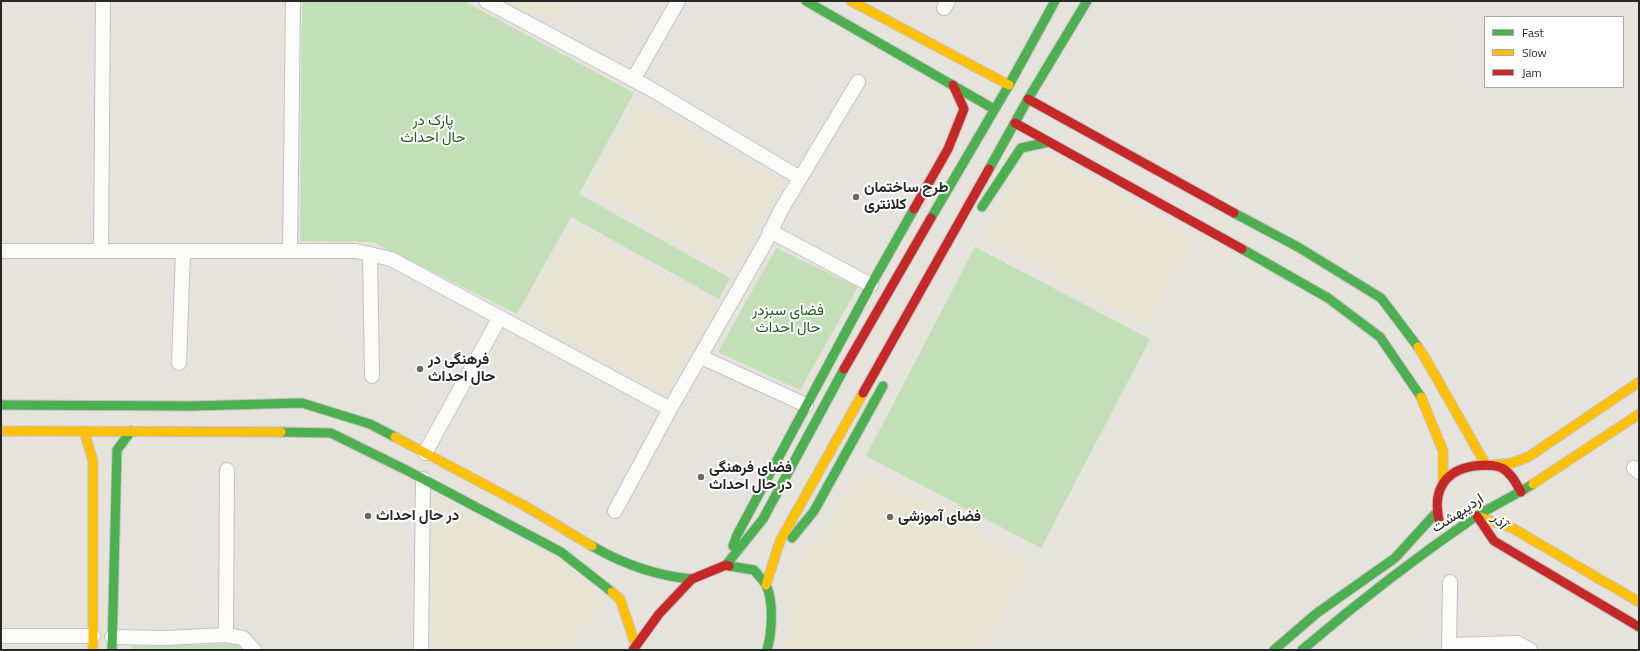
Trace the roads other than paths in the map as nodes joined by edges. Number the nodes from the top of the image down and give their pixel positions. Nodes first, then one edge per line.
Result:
1 (103, 1) edge
2 (294, 1) edge
3 (486, 1) edge
4 (678, 1) edge
5 (806, 1) edge
6 (851, 1) edge
7 (1055, 1) edge
8 (1087, 1) edge
9 (634, 80) junction
10 (858, 82) dead end
11 (953, 85) junction
12 (1009, 85) junction
13 (1028, 99) junction
14 (994, 109) junction
15 (1015, 123) junction
16 (1049, 142) junction
17 (800, 178) junction
18 (947, 190) junction
19 (922, 196) junction
20 (978, 215) dead end
21 (770, 231) junction
22 (1, 251) edge
23 (101, 251) junction
24 (183, 251) junction
25 (290, 251) junction
26 (370, 254) junction
27 (871, 285) junction
28 (500, 318) junction
29 (701, 357) junction
30 (179, 363) dead end
31 (372, 376) dead end
32 (886, 380) dead end
33 (1639, 382) edge
34 (1, 405) edge
35 (806, 405) junction
36 (670, 409) junction
37 (1639, 414) edge
38 (1, 431) edge
39 (84, 431) junction
40 (131, 431) junction
41 (425, 453) junction
42 (1488, 465) junction
43 (228, 470) dead end
44 (423, 479) junction
45 (1443, 482) junction
46 (1521, 492) junction
47 (615, 511) dead end
48 (1435, 514) junction
49 (1477, 516) junction
50 (104, 532) junction
51 (1445, 538) junction
52 (772, 562) junction
53 (726, 565) junction
54 (692, 579) junction
55 (1450, 582) dead end
56 (766, 585) junction
57 (1639, 602) edge
58 (1639, 627) edge
59 (226, 635) junction
60 (1, 636) edge
61 (93, 636) junction
62 (112, 643) edge
63 (1312, 645) edge
64 (635, 648) edge
65 (1449, 648) edge
66 (93, 650) edge
67 (254, 650) edge
68 (422, 650) edge
69 (767, 650) edge
70 (1274, 650) edge
71 (1302, 650) edge
72 (1530, 650) edge

1 - 23 street
2 - 25 street
3 - 9 street
4 - 9 street
5 - 11 street
6 - 12 street
7 - 12 street
8 - 13 street
9 - 17 street
10 - 17 street
11 - 14 street
11 - 19 street
12 - 14 street
13 - 15 street
13 - 42 street
14 - 18 street
15 - 16 street
15 - 52 street
16 - 20 street
16 - 45 street
17 - 21 street
18 - 19 street
18 - 53 street
19 - 27 street
21 - 27 street
21 - 29 street
22 - 23 street
23 - 24 street
24 - 25 street
24 - 30 street
25 - 26 street
26 - 28 street
26 - 31 street
27 - 35 street
28 - 36 street
28 - 41 street
29 - 35 street
29 - 36 street
32 - 52 street
33 - 42 street
34 - 41 street
35 - 53 street
36 - 47 street
37 - 46 street, اردیبهشت
38 - 39 street
39 - 40 street
39 - 50 street
40 - 44 street
40 - 50 street
41 - 54 street
42 - 45 street
42 - 46 street
43 - 59 street
44 - 64 street
44 - 68 street
45 - 48 street
46 - 49 street, اردیبهشت
48 - 51 street
48 - 70 street
49 - 51 street, اردیبهشت
49 - 57 street, آذر
49 - 58 street, آذر
50 - 61 street
50 - 62 street
51 - 63 street, اردیبهشت
52 - 56 street
53 - 54 street
53 - 56 street
54 - 64 street
55 - 65 street
56 - 69 street
59 - 62 street
59 - 67 street
60 - 61 street
61 - 66 street
63 - 71 street, اردیبهشت
65 - 72 street

